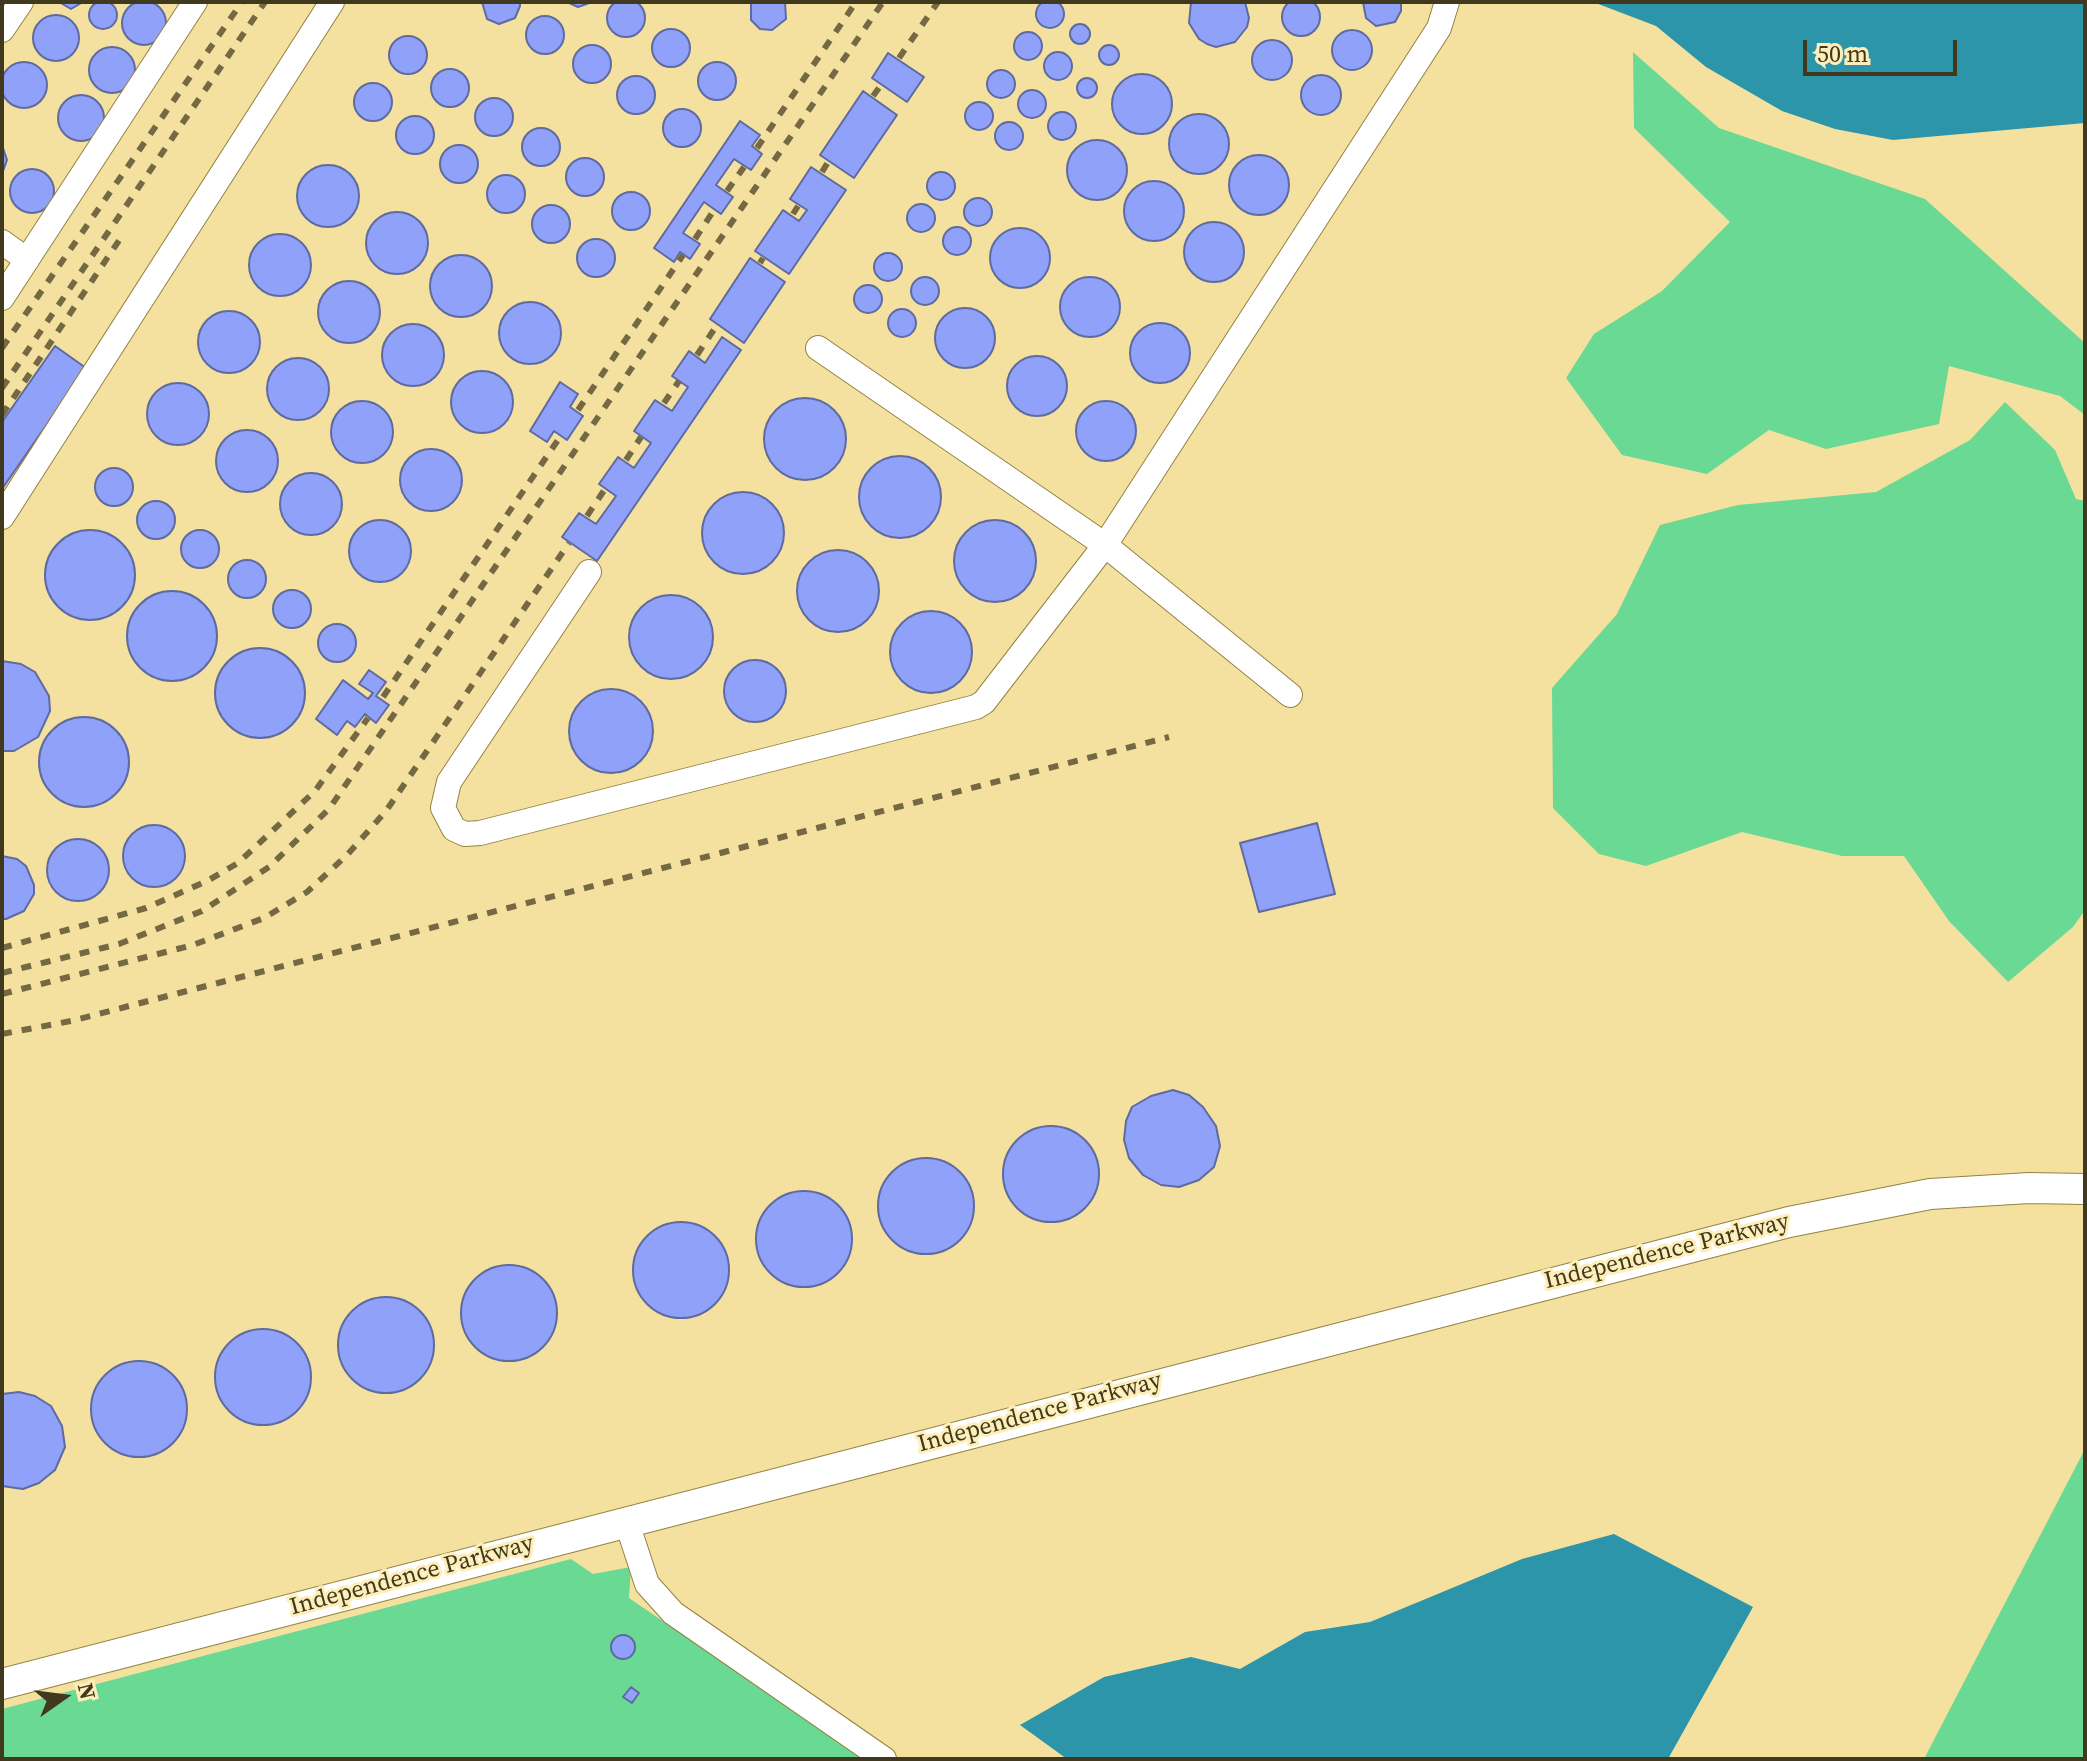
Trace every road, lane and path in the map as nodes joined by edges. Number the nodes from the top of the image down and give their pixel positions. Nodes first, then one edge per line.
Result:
1 (21, 2) edge
2 (195, 2) edge
3 (332, 2) edge
4 (1447, 2) edge
5 (2, 30) edge
6 (2, 242) edge
7 (27, 260) junction
8 (2, 298) edge
9 (818, 348) dead end
10 (2, 517) edge
11 (1105, 545) junction
12 (589, 572) dead end
13 (1290, 695) dead end
14 (2085, 1189) edge
15 (626, 1520) junction
16 (2, 1684) edge
17 (884, 1759) edge

1 - 5 street
2 - 7 street
3 - 10 street
4 - 11 street
6 - 7 street
7 - 8 street
9 - 11 street
11 - 12 street
11 - 13 street
14 - 15 main road, Independence Parkway
15 - 16 main road, Independence Parkway
15 - 17 street

